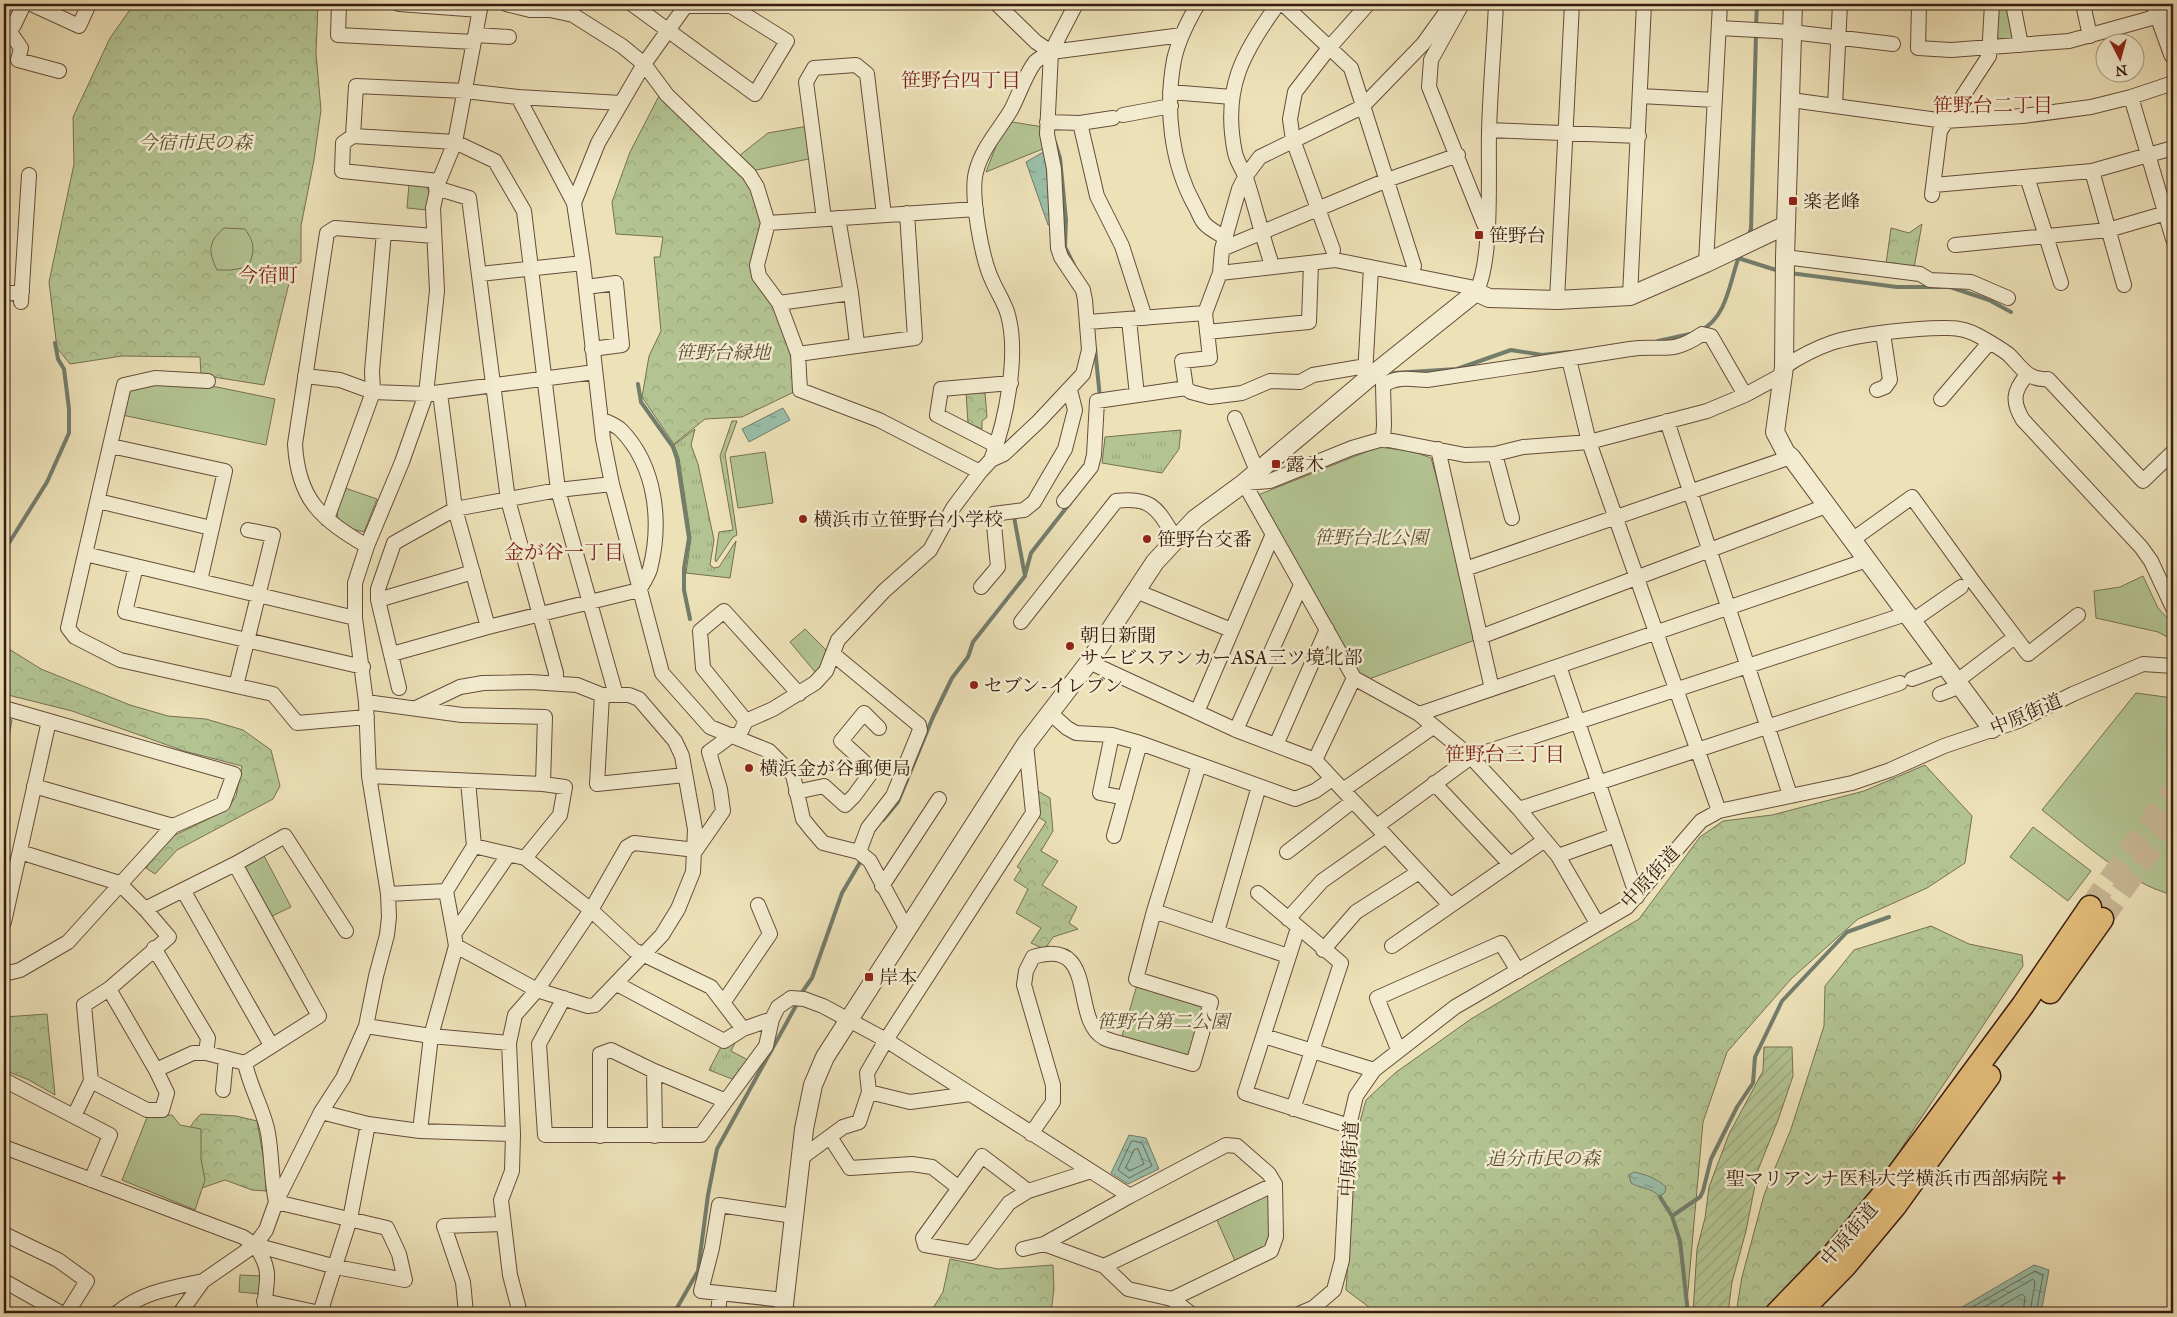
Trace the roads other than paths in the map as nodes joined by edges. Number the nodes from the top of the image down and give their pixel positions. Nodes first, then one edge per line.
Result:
1 (24, 4) edge
2 (31, 4) edge
3 (89, 4) edge
4 (339, 4) edge
5 (399, 4) edge
6 (506, 4) edge
7 (632, 4) edge
8 (686, 4) edge
9 (997, 4) edge
10 (1076, 4) edge
11 (1198, 4) edge
12 (1278, 4) edge
13 (1283, 4) edge
14 (1368, 4) edge
15 (1452, 4) edge
16 (1462, 4) edge
17 (1496, 4) edge
18 (1572, 4) edge
19 (1644, 4) edge
20 (1720, 4) edge
21 (1793, 4) edge
22 (1840, 4) edge
23 (1919, 4) edge
24 (1992, 4) edge
25 (2013, 4) edge
26 (2083, 4) edge
27 (480, 7) edge
28 (573, 9) edge
29 (2157, 10) edge
30 (1719, 28) junction
31 (669, 32) junction
32 (1792, 32) junction
33 (7, 34) edge
34 (1182, 35) junction
35 (1838, 36) junction
36 (2090, 36) junction
37 (509, 37) dead end
38 (475, 38) junction
39 (1893, 44) dead end
40 (2022, 45) junction
41 (1329, 48) junction
42 (1991, 48) junction
43 (1051, 52) junction
44 (2173, 54) edge
45 (644, 64) junction
46 (59, 71) dead end
47 (2173, 83) edge
48 (465, 91) junction
49 (1640, 96) junction
50 (518, 97) junction
51 (1232, 97) junction
52 (2131, 97) junction
53 (1170, 99) junction
54 (1715, 100) junction
55 (1791, 100) junction
56 (621, 103) junction
57 (1835, 106) junction
58 (1362, 107) junction
59 (1945, 121) junction
60 (1047, 122) junction
61 (1080, 123) junction
62 (1490, 130) junction
63 (1564, 132) junction
64 (353, 136) junction
65 (1638, 136) junction
66 (1293, 140) junction
67 (455, 142) junction
68 (2173, 148) edge
69 (1458, 155) junction
70 (2148, 156) junction
71 (2092, 171) junction
72 (29, 175) dead end
73 (1246, 177) junction
74 (2027, 178) junction
75 (1387, 180) junction
76 (438, 184) junction
77 (574, 203) junction
78 (976, 209) junction
79 (1318, 209) junction
80 (2170, 212) edge
81 (907, 214) junction
82 (884, 215) junction
83 (831, 219) junction
84 (768, 223) junction
85 (1786, 225) junction
86 (2108, 230) junction
87 (1487, 231) junction
88 (384, 232) junction
89 (1262, 234) junction
90 (434, 236) junction
91 (2046, 236) junction
92 (2173, 239) edge
93 (1224, 244) junction
94 (1955, 245) dead end
95 (1332, 250) dead end
96 (1785, 257) junction
97 (1270, 259) dead end
98 (584, 263) junction
99 (1311, 263) junction
100 (1706, 263) junction
101 (1414, 266) dead end
102 (1371, 268) junction
103 (531, 269) junction
104 (1220, 273) junction
105 (480, 274) junction
106 (2061, 283) dead end
107 (2124, 285) dead end
108 (586, 287) junction
109 (1476, 292) junction
110 (851, 293) junction
111 (14, 295) edge
112 (1630, 296) junction
113 (2008, 298) dead end
114 (1557, 300) junction
115 (779, 303) junction
116 (1205, 313) junction
117 (1145, 318) junction
118 (1129, 320) junction
119 (1088, 322) junction
120 (1207, 332) junction
121 (1883, 333) junction
122 (1989, 343) junction
123 (857, 344) junction
124 (592, 349) junction
125 (798, 354) junction
126 (1569, 359) junction
127 (1783, 371) junction
128 (595, 372) junction
129 (2027, 375) junction
130 (305, 376) junction
131 (1372, 377) junction
132 (545, 378) junction
133 (208, 381) dead end
134 (1011, 383) junction
135 (495, 384) junction
136 (1186, 388) junction
137 (1070, 390) junction
138 (1883, 391) dead end
139 (373, 392) junction
140 (433, 393) junction
141 (1137, 395) junction
142 (1745, 395) junction
143 (1941, 399) dead end
144 (1235, 418) dead end
145 (601, 419) junction
146 (1667, 422) junction
147 (1383, 439) junction
148 (1589, 442) junction
149 (111, 446) junction
150 (997, 446) junction
151 (1438, 449) junction
152 (2173, 452) edge
153 (1496, 454) junction
154 (1791, 457) junction
155 (991, 460) junction
156 (980, 472) junction
157 (1250, 477) junction
158 (612, 484) junction
159 (558, 490) junction
160 (1690, 492) junction
161 (508, 500) junction
162 (98, 501) junction
163 (1064, 501) dead end
164 (1826, 506) junction
165 (455, 509) junction
166 (1616, 517) junction
167 (1512, 518) dead end
168 (328, 519) junction
169 (211, 528) junction
170 (248, 530) dead end
171 (1273, 534) junction
172 (1176, 539) junction
173 (1852, 540) junction
174 (367, 546) junction
175 (1709, 550) junction
176 (85, 554) junction
177 (1867, 560) junction
178 (136, 566) junction
179 (1465, 569) junction
180 (473, 572) junction
181 (1637, 578) junction
182 (200, 581) junction
183 (1301, 585) junction
184 (982, 587) dead end
185 (1961, 587) dead end
186 (639, 590) junction
187 (1136, 591) junction
188 (258, 595) junction
189 (378, 600) junction
190 (589, 602) junction
191 (1728, 608) junction
192 (2173, 608) edge
193 (538, 615) junction
194 (2078, 615) dead end
195 (356, 618) junction
196 (1909, 618) junction
197 (1021, 622) dead end
198 (488, 627) junction
199 (1327, 629) junction
200 (1231, 630) junction
201 (1656, 633) junction
202 (1480, 637) junction
203 (248, 639) junction
204 (2006, 643) dead end
205 (392, 654) junction
206 (833, 654) junction
207 (1089, 662) junction
208 (1559, 666) junction
209 (1748, 666) junction
210 (1947, 666) junction
211 (2173, 666) edge
212 (363, 667) junction
213 (1354, 678) junction
214 (556, 683) junction
215 (1959, 683) junction
216 (236, 686) junction
217 (399, 688) dead end
218 (1492, 689) junction
219 (1676, 690) junction
220 (800, 694) junction
221 (1940, 694) dead end
222 (609, 695) junction
223 (366, 702) junction
224 (407, 705) junction
225 (4, 708) edge
226 (1049, 712) junction
227 (1197, 712) junction
228 (1419, 714) junction
229 (367, 717) junction
230 (49, 721) junction
231 (746, 721) junction
232 (1578, 722) junction
233 (1434, 727) junction
234 (1768, 727) junction
235 (879, 728) dead end
236 (1992, 728) junction
237 (1236, 730) junction
238 (1112, 735) junction
239 (736, 736) junction
240 (1140, 743) junction
241 (1026, 744) junction
242 (1276, 745) junction
243 (1698, 750) junction
244 (1471, 757) junction
245 (1315, 760) junction
246 (1199, 765) junction
247 (685, 775) junction
248 (369, 776) junction
249 (1332, 779) junction
250 (468, 781) junction
251 (1434, 783) junction
252 (1598, 783) junction
253 (543, 784) junction
254 (34, 786) junction
255 (1258, 786) junction
256 (1342, 790) junction
257 (796, 792) junction
258 (1790, 795) junction
259 (1125, 798) junction
260 (939, 799) dead end
261 (1353, 801) junction
262 (1519, 809) junction
263 (1719, 811) junction
264 (172, 826) junction
265 (1381, 831) junction
266 (1616, 835) junction
267 (1114, 836) dead end
268 (1545, 840) junction
269 (474, 846) junction
270 (696, 850) junction
271 (20, 852) junction
272 (859, 852) junction
273 (1287, 852) dead end
274 (509, 854) junction
275 (1558, 856) junction
276 (525, 858) junction
277 (235, 864) junction
278 (1510, 864) junction
279 (1419, 872) junction
280 (119, 883) junction
281 (882, 886) junction
282 (182, 890) junction
283 (446, 891) junction
284 (1258, 893) dead end
285 (388, 894) junction
286 (1637, 896) junction
287 (758, 905) dead end
288 (1450, 905) junction
289 (146, 909) junction
290 (591, 910) junction
291 (1154, 911) junction
292 (4, 922) edge
293 (1293, 923) junction
294 (1598, 923) junction
295 (906, 928) junction
296 (346, 931) dead end
297 (1217, 932) junction
298 (455, 940) junction
299 (1392, 946) dead end
300 (154, 948) junction
301 (1323, 950) junction
302 (646, 954) junction
303 (1288, 956) junction
304 (1518, 971) junction
305 (4, 974) edge
306 (617, 984) junction
307 (110, 989) junction
308 (537, 990) junction
309 (564, 998) junction
310 (723, 1003) junction
311 (849, 1018) junction
312 (772, 1019) junction
313 (366, 1026) junction
314 (743, 1029) junction
315 (431, 1036) junction
316 (1264, 1036) junction
317 (886, 1040) junction
318 (509, 1043) junction
319 (271, 1046) junction
320 (1312, 1050) junction
321 (1398, 1050) junction
322 (206, 1053) junction
323 (226, 1058) junction
324 (245, 1063) junction
325 (156, 1070) junction
326 (1374, 1070) junction
327 (654, 1072) junction
328 (4, 1080) edge
329 (90, 1081) junction
330 (223, 1090) dead end
331 (869, 1092) junction
332 (970, 1094) junction
333 (726, 1102) junction
334 (1293, 1109) junction
335 (321, 1112) junction
336 (74, 1116) junction
337 (368, 1124) junction
338 (1349, 1126) junction
339 (420, 1131) junction
340 (513, 1134) junction
341 (1032, 1134) junction
342 (600, 1136) junction
343 (655, 1136) junction
344 (830, 1137) junction
345 (4, 1147) edge
346 (801, 1158) junction
347 (1091, 1171) junction
348 (91, 1180) junction
349 (1275, 1184) junction
350 (960, 1188) junction
351 (1028, 1191) junction
352 (1130, 1196) junction
353 (276, 1202) junction
354 (794, 1216) junction
355 (350, 1219) junction
356 (503, 1224) junction
357 (4, 1234) edge
358 (1044, 1244) junction
359 (255, 1245) junction
360 (1023, 1249) dead end
361 (1104, 1266) junction
362 (336, 1267) junction
363 (4, 1281) edge
364 (203, 1281) junction
365 (720, 1294) junction
366 (1172, 1299) junction
367 (783, 1306) edge
368 (264, 1307) edge
369 (60, 1313) edge
370 (67, 1313) edge
371 (117, 1313) edge
372 (180, 1313) edge
373 (466, 1313) edge
374 (520, 1313) edge
375 (718, 1313) edge
376 (1190, 1313) edge
377 (1302, 1313) edge
378 (1777, 1313) edge
379 (1799, 1313) edge

1 - 33 street
2 - 3 street
4 - 38 street
5 - 27 street
6 - 28 street
7 - 31 street
8 - 31 street
8 - 31 street
9 - 43 street
10 - 43 street
11 - 34 street
12 - 51 street
13 - 41 street
14 - 41 street
15 - 58 street
16 - 69 street
17 - 62 street
18 - 63 street
19 - 49 street
20 - 30 street
21 - 32 street
22 - 35 street
23 - 42 street
24 - 42 street
25 - 40 street
26 - 36 street
27 - 38 street
28 - 45 street
29 - 36 street
29 - 44 street
30 - 32 street
30 - 54 street
31 - 45 street
32 - 35 street
32 - 55 street
33 - 46 street
34 - 43 street
34 - 53 street
35 - 39 street
35 - 57 street
36 - 40 street
37 - 38 street
38 - 48 street
40 - 42 street
41 - 58 street
41 - 66 street
42 - 59 street
43 - 60 street
43 - 78 street
45 - 56 street
45 - 84 street
47 - 52 street
48 - 50 street
48 - 64 street
48 - 67 street
49 - 54 street
49 - 65 street
50 - 56 street
50 - 77 street
51 - 53 street
51 - 73 street
52 - 59 street
52 - 70 street
53 - 61 street
53 - 93 street
54 - 100 street
55 - 57 street
55 - 85 street
56 - 77 street
57 - 59 street
58 - 66 street
58 - 75 street
59 - 74 street
60 - 61 street
60 - 119 street
61 - 117 street
62 - 63 street
62 - 87 street
63 - 65 street
63 - 114 street
64 - 67 street
64 - 76 street
65 - 112 street
66 - 73 street
66 - 79 street
67 - 76 street
67 - 103 street
68 - 70 street
69 - 75 street
69 - 87 street
70 - 71 street
70 - 80 street
71 - 74 street
71 - 86 street
72 - 111 street
73 - 89 street
73 - 93 street
74 - 91 street
75 - 79 street
75 - 101 street
76 - 90 street
76 - 105 street
77 - 98 street
78 - 81 street
78 - 134 street
79 - 89 street
79 - 95 street
80 - 86 street
80 - 92 street
81 - 82 street
81 - 123 street
82 - 83 street
82 - 83 street
83 - 84 street
83 - 110 street
84 - 115 street
85 - 96 street
85 - 100 street
86 - 91 street
86 - 107 street
87 - 109 street
88 - 90 street
88 - 130 street
88 - 139 street
89 - 93 street
89 - 97 street
90 - 140 street
91 - 94 street
91 - 106 street
93 - 104 street
96 - 113 street
96 - 127 street
98 - 103 street
98 - 108 street
99 - 102 street
99 - 104 street
99 - 120 street
100 - 112 street
102 - 109 street
102 - 131 street
103 - 105 street
103 - 132 street
104 - 116 street
105 - 135 street
108 - 124 street
108 - 124 street
109 - 114 street
109 - 131 street
110 - 115 street
110 - 123 street
112 - 114 street
115 - 125 street
116 - 117 street
116 - 120 street
117 - 118 street
118 - 119 street
118 - 141 street
119 - 137 street
120 - 136 street
121 - 122 street
121 - 127 street
121 - 138 street
122 - 129 street
122 - 143 street
123 - 125 street
124 - 128 street
125 - 156 street
126 - 131 street
126 - 142 street
126 - 148 street
127 - 142 street
127 - 154 street
128 - 132 street
128 - 145 street
129 - 152 street
129 - 192 street
130 - 139 street
130 - 168 street
131 - 136 street
131 - 147 street
131 - 157 street
132 - 135 street
132 - 159 street
133 - 149 street
134 - 150 street
134 - 150 street
135 - 140 street
135 - 161 street
136 - 141 street
137 - 155 street
137 - 184 street
139 - 140 street
139 - 168 street
140 - 165 street
140 - 174 street
141 - 163 street
142 - 146 street
144 - 157 street
145 - 158 street
145 - 186 street
146 - 148 street
146 - 160 street
147 - 151 street
147 - 157 street
148 - 153 street
148 - 166 street
149 - 162 street
149 - 169 street
150 - 155 street
151 - 153 street
151 - 179 street
153 - 167 street
154 - 160 street
154 - 164 street
155 - 156 street
156 - 206 street
157 - 171 street
157 - 172 street
158 - 159 street
158 - 186 street
159 - 161 street
159 - 190 street
160 - 166 street
160 - 175 street
161 - 165 street
161 - 193 street
162 - 169 street
162 - 176 street
164 - 173 street
164 - 175 street
165 - 180 street
165 - 189 street
166 - 179 street
166 - 181 street
168 - 174 street
169 - 182 street
170 - 188 street
171 - 183 street
171 - 200 street
172 - 187 street
172 - 197 street
173 - 177 street
173 - 194 street
174 - 195 street
175 - 181 street
175 - 191 street
176 - 178 street
176 - 216 street
177 - 191 street
177 - 196 street
178 - 182 street
178 - 203 street
179 - 202 street
180 - 189 street
180 - 198 street
181 - 201 street
181 - 202 street
182 - 188 street
183 - 199 street
183 - 237 street
185 - 196 street
186 - 190 street
186 - 239 street
187 - 200 street
187 - 207 street
188 - 195 street
188 - 203 street
189 - 205 street
190 - 193 street
190 - 222 street
191 - 201 street
191 - 209 street
193 - 198 street
193 - 214 street
195 - 212 street
196 - 209 street
196 - 210 street
198 - 205 street
199 - 213 street
199 - 242 street
200 - 227 street
201 - 208 street
201 - 219 street
202 - 218 street
203 - 212 street
203 - 216 street
204 - 215 street
205 - 217 street
206 - 220 street
206 - 272 street
207 - 226 street
207 - 227 street
208 - 218 street
208 - 232 street
209 - 219 street
209 - 234 street
210 - 215 street
210 - 234 street
211 - 236 street, 中原街道
212 - 223 street
213 - 228 street
213 - 245 street
214 - 222 street
214 - 224 street
215 - 221 street
215 - 236 street
216 - 229 street
218 - 228 street
219 - 232 street
219 - 243 street
220 - 231 street
220 - 231 street
222 - 247 street
222 - 247 street
223 - 224 street
223 - 229 street
224 - 253 street
225 - 230 street
226 - 238 street
226 - 241 street
227 - 237 street
228 - 233 street
229 - 248 street
230 - 254 street
230 - 264 street
231 - 239 street
232 - 244 street
232 - 252 street
233 - 244 street
233 - 256 street
234 - 243 street
234 - 258 street
235 - 257 street
236 - 258 street, 中原街道
237 - 242 street
238 - 240 street
238 - 259 street
239 - 257 street
239 - 270 street
240 - 246 street
240 - 259 street
241 - 295 street
241 - 317 street
242 - 245 street
243 - 252 street
243 - 263 street
244 - 251 street
244 - 262 street
245 - 249 street
246 - 255 street
246 - 291 street
247 - 270 street
248 - 250 street
248 - 285 street
249 - 255 street
249 - 256 street
250 - 253 street
250 - 269 street
251 - 265 street
251 - 278 street
252 - 262 street
252 - 266 street
253 - 276 street
254 - 264 street
254 - 271 street
255 - 297 street
256 - 261 street
257 - 272 street
258 - 263 street, 中原街道
259 - 267 street
260 - 281 street
261 - 265 street
261 - 273 street
262 - 268 street
263 - 286 street, 中原街道
264 - 280 street
265 - 279 street
265 - 293 street
266 - 275 street
266 - 286 street
268 - 275 street
268 - 278 street
269 - 274 street
269 - 283 street
270 - 290 street
270 - 302 street
271 - 280 street
271 - 292 street
272 - 281 street
274 - 276 street
274 - 298 street
275 - 294 street
276 - 290 street
277 - 282 street
277 - 296 street
277 - 319 street
278 - 288 street
279 - 288 street
279 - 301 street
280 - 289 street
280 - 305 street
281 - 295 street
282 - 289 street
282 - 319 street
283 - 285 street
283 - 298 street
284 - 293 street
285 - 313 street
286 - 294 street, 中原街道
287 - 310 street
288 - 299 street
289 - 300 street
290 - 302 street
290 - 308 street
291 - 297 street
291 - 341 street
293 - 301 street
293 - 303 street
294 - 304 street, 中原街道
295 - 311 street
297 - 303 street
298 - 308 street
298 - 315 street
300 - 307 street
300 - 322 street
301 - 320 street
302 - 306 street
302 - 310 street
303 - 316 street
304 - 321 street, 中原街道
304 - 321 street
306 - 309 street
306 - 314 street
307 - 325 street
307 - 329 street
308 - 309 street
308 - 318 street
309 - 342 street
310 - 314 street
311 - 312 street
311 - 317 street
311 - 346 street
312 - 314 street
312 - 333 street
313 - 315 street
313 - 335 street
315 - 318 street
315 - 339 street
316 - 320 street
316 - 334 street
317 - 331 street
317 - 332 street
318 - 340 street
319 - 324 street
320 - 326 street
320 - 334 street
321 - 326 street, 中原街道
322 - 323 street
322 - 325 street
323 - 324 street
323 - 330 street
324 - 353 street
325 - 329 street
326 - 338 street, 中原街道
327 - 333 street
327 - 342 street
327 - 343 street
328 - 336 street
329 - 336 street
331 - 332 street
331 - 344 street
332 - 341 street
333 - 343 street
334 - 338 street
335 - 337 street
335 - 353 street
336 - 348 street
337 - 339 street
337 - 355 street
338 - 377 street, 中原街道
339 - 340 street
340 - 356 street
341 - 347 street
342 - 343 street
344 - 346 street
344 - 350 street
345 - 348 street
346 - 354 street
347 - 351 street
347 - 352 street
348 - 359 street
349 - 352 street
349 - 361 street
349 - 366 street
350 - 351 street
350 - 351 street
352 - 358 street
353 - 355 street
353 - 359 street
354 - 365 street
354 - 367 street
355 - 362 street
355 - 362 street
356 - 373 street
356 - 374 street
357 - 370 street
358 - 360 street
358 - 361 street
359 - 362 street
359 - 364 street
359 - 368 street
361 - 366 street
362 - 368 street
363 - 369 street
364 - 371 street
364 - 372 street
365 - 367 street
365 - 375 street
366 - 376 street
378 - 379 main road, 中原街道

